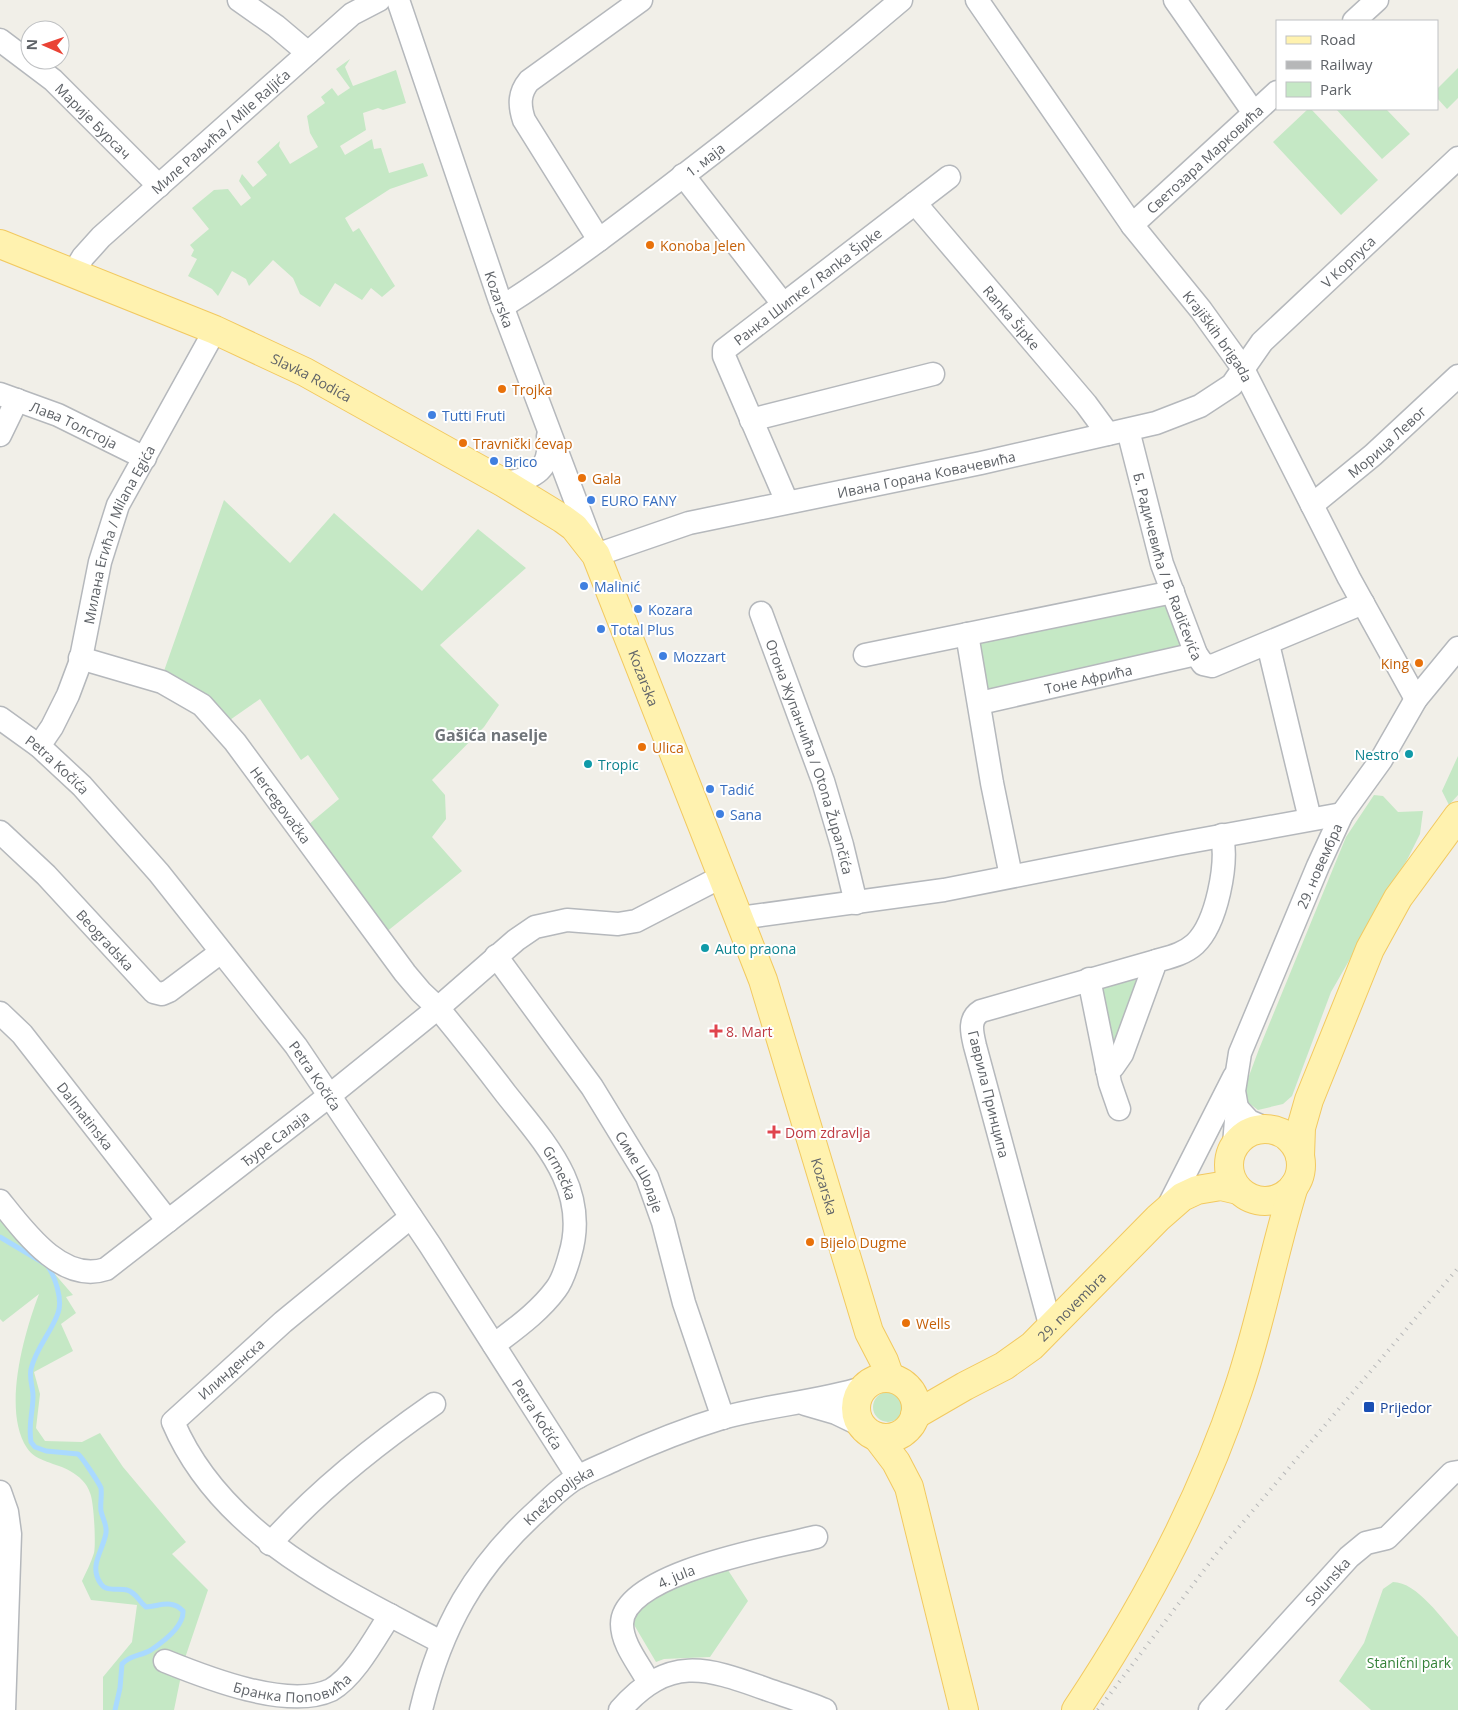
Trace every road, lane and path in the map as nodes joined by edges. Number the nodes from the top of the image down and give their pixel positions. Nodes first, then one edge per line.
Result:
1 (239, 0) edge
2 (379, 0) edge
3 (398, 0) edge
4 (641, 0) edge
5 (901, 0) edge
6 (977, 0) edge
7 (1175, 0) edge
8 (1377, 0) edge
9 (1355, 20) edge
10 (0, 40) edge
11 (308, 53) junction
12 (1276, 93) edge
13 (1254, 113) junction
14 (1458, 158) edge
15 (684, 175) junction
16 (949, 177) dead end
17 (159, 186) junction
18 (915, 203) junction
19 (1132, 225) junction
20 (599, 240) junction
21 (0, 244) edge
22 (73, 274) junction
23 (783, 304) junction
24 (502, 308) junction
25 (215, 330) junction
26 (1242, 367) junction
27 (933, 374) dead end
28 (1458, 376) edge
29 (8, 397) edge
30 (750, 420) junction
31 (548, 432) junction
32 (1118, 432) junction
33 (0, 435) edge
34 (145, 458) junction
35 (504, 483) junction
36 (787, 502) junction
37 (1312, 506) junction
38 (596, 555) junction
39 (1173, 592) junction
40 (1363, 603) junction
41 (761, 613) dead end
42 (967, 634) junction
43 (1268, 644) junction
44 (1458, 648) edge
45 (1196, 654) junction
46 (865, 655) dead end
47 (80, 658) junction
48 (1416, 699) junction
49 (980, 703) junction
50 (0, 718) edge
51 (39, 746) junction
52 (1342, 814) junction
53 (1458, 816) edge
54 (1310, 819) junction
55 (0, 832) edge
56 (1222, 835) junction
57 (723, 876) junction
58 (1011, 876) junction
59 (856, 903) junction
60 (740, 918) junction
61 (221, 952) junction
62 (496, 956) junction
63 (1156, 961) junction
64 (1089, 979) junction
65 (438, 1008) junction
66 (0, 1013) edge
67 (1107, 1070) junction
68 (1235, 1076) junction
69 (329, 1096) junction
70 (1308, 1100) junction
71 (1237, 1108) junction
72 (1119, 1109) dead end
73 (1271, 1129) junction
74 (1232, 1151) junction
75 (1300, 1156) junction
76 (1294, 1186) junction
77 (1197, 1190) junction
78 (1249, 1195) junction
79 (0, 1201) edge
80 (1166, 1211) junction
81 (411, 1217) junction
82 (168, 1221) junction
83 (1278, 1245) junction
84 (1050, 1328) junction
85 (494, 1345) junction
86 (880, 1383) junction
87 (966, 1386) junction
88 (799, 1402) junction
89 (434, 1404) dead end
90 (723, 1418) junction
91 (913, 1420) junction
92 (869, 1431) junction
93 (1458, 1472) edge
94 (578, 1477) junction
95 (908, 1487) junction
96 (0, 1492) edge
97 (5, 1536) edge
98 (816, 1537) dead end
99 (270, 1544) junction
100 (4, 1587) edge
101 (390, 1615) junction
102 (4, 1632) edge
103 (441, 1642) junction
104 (165, 1661) dead end
105 (649, 1683) junction
106 (4, 1710) edge
107 (422, 1710) edge
108 (620, 1710) edge
109 (825, 1710) edge
110 (964, 1710) edge
111 (1076, 1710) edge
112 (1210, 1710) edge

1 - 11 street
2 - 11 street, Миле Раљића / Mile Raljića
3 - 24 street, Kozarska
4 - 20 street
5 - 15 street, 1. маја
6 - 19 street, Krajiških brigada
7 - 13 street
8 - 9 street
10 - 17 street, Марије Бурсач
11 - 17 street, Миле Раљића / Mile Raljića
12 - 13 street, Светозара Марковића
13 - 19 street, Светозара Марковића
14 - 26 street, V Корпуса
15 - 20 street, 1. маја
15 - 23 street
16 - 18 street, Ранка Шипке / Ranka Šipke
17 - 22 street, Миле Раљића / Mile Raljića
18 - 23 street, Ранка Шипке / Ranka Šipke
18 - 32 street, Ranka Šipke
19 - 26 street, Krajiških brigada
20 - 24 street, 1. маја
21 - 22 main road, Slavka Rodića
22 - 25 main road, Slavka Rodića
23 - 30 street, Ранка Шипке / Ranka Šipke
24 - 31 street, Kozarska
25 - 34 street, Милана Егића / Milana Egića
25 - 35 main road, Slavka Rodića
26 - 32 street, Ивана Горана Ковачевића
26 - 37 street, Krajiških brigada
27 - 30 street
28 - 37 street, Морица Левог
29 - 33 street
29 - 34 street, Лава Толстоја
30 - 36 street, Ранка Шипке / Ranka Šipke
31 - 35 street
31 - 38 street, Kozarska
32 - 36 street, Ивана Горана Ковачевића
32 - 39 street, Б. Радичевића / B. Radičevića
34 - 47 street, Милана Егића / Milana Egića
35 - 38 main road, Slavka Rodića
36 - 38 street, Ивана Горана Ковачевића
37 - 40 street, Krajiških brigada
38 - 57 main road, Kozarska
39 - 42 street
39 - 45 street, Б. Радичевића / B. Radičevića
40 - 43 street, Б. Радичевића / B. Radičevića
40 - 48 street, Krajiških brigada
41 - 59 street, Отона Жупанчића / Otona Župančića
42 - 46 street
42 - 49 street
43 - 45 street, Б. Радичевића / B. Radičevića
43 - 54 street
44 - 48 street, 29. новембра
45 - 49 street, Тоне Афрића
47 - 51 street, Милана Егића / Milana Egića
47 - 65 street, Hercegovačka
48 - 52 street, 29. новембра
49 - 58 street
50 - 51 street, Petra Kočića
51 - 61 street, Petra Kočića
52 - 54 street
52 - 68 street, 29. новембра
53 - 70 main road
54 - 56 street
55 - 61 street, Beogradska
56 - 58 street
56 - 63 street, Гаврила Принципа
57 - 60 main road, Kozarska
57 - 62 street, Ђуре Салаја
58 - 59 street
59 - 60 street
60 - 86 main road, Kozarska
61 - 69 street, Petra Kočića
62 - 65 street, Ђуре Салаја
62 - 90 street, Симе Шолаје
63 - 64 street, Гаврила Принципа
63 - 67 street
64 - 67 street
64 - 84 street, Гаврила Принципа
65 - 69 street, Ђуре Салаја
65 - 85 street, Grmečka
66 - 82 street, Dalmatinska
67 - 72 street
68 - 71 street, 29. новембра
68 - 80 street, 29. novembra
69 - 81 street, Petra Kočića
69 - 82 street, Ђуре Салаја
70 - 73 main road
70 - 75 main road
71 - 73 street
71 - 74 street
73 - 74 main road
73 - 75 main road
74 - 77 main road, 29. novembra
74 - 78 main road
75 - 76 main road
76 - 78 main road
76 - 83 main road
77 - 78 main road, 29. novembra
77 - 80 main road, 29. novembra
78 - 83 main road
79 - 82 street, Ђуре Салаја
80 - 84 main road, 29. novembra
81 - 85 street, Petra Kočića
81 - 99 street, Илинденска
83 - 111 main road
84 - 87 main road, 29. novembra
85 - 94 street, Petra Kočića
86 - 87 main road
86 - 88 street, Knežopoljska
86 - 91 main road
86 - 92 main road
87 - 91 main road, 29. novembra
88 - 90 street, Knežopoljska
88 - 92 street
89 - 99 street
90 - 94 street, Knežopoljska
91 - 92 main road
91 - 95 main road
92 - 95 main road
93 - 112 street, Solunska
94 - 103 street, Knežopoljska
95 - 110 main road
96 - 97 street
97 - 100 street
98 - 105 street, 4. jula
99 - 101 street, Илинденска
100 - 102 street
101 - 103 street, Илинденска
101 - 104 street, Бранка Поповића
102 - 106 street
103 - 107 street, Knežopoljska
105 - 108 street
105 - 109 street

